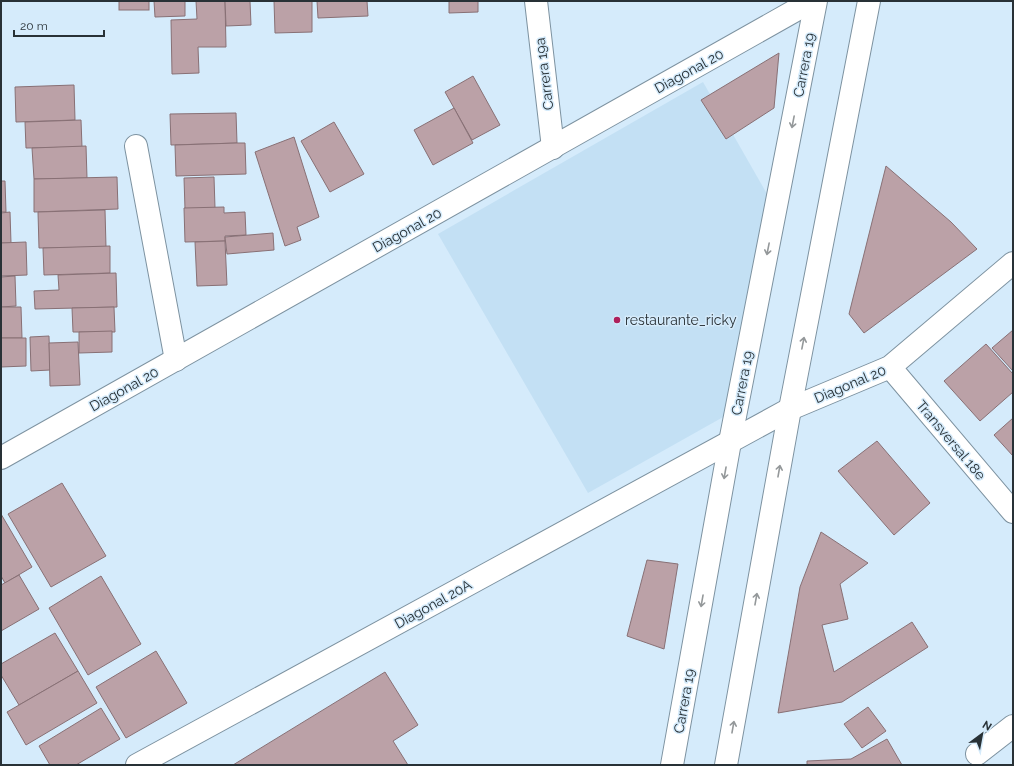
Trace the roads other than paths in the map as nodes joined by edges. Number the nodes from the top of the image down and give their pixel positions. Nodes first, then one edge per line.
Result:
1 (536, 1) edge
2 (812, 1) edge
3 (816, 1) edge
4 (869, 1) edge
5 (136, 146) dead end
6 (553, 148) junction
7 (1013, 263) edge
8 (176, 360) junction
9 (890, 367) junction
10 (790, 409) junction
11 (730, 442) junction
12 (1, 458) edge
13 (1013, 512) edge
14 (1013, 726) edge
15 (977, 754) dead end
16 (137, 765) edge
17 (672, 765) edge
18 (726, 765) edge

1 - 6 street, Carrera 19a
2 - 6 street, Diagonal 20
3 -> 11 street, Carrera 19
10 -> 4 street
5 - 8 street
6 - 8 street, Diagonal 20
7 - 9 street, Diagonal 20
8 - 12 street, Diagonal 20
9 - 10 street, Diagonal 20
9 - 13 street, Transversal 18e
10 - 11 street, Diagonal 20
18 -> 10 street
11 - 16 street, Diagonal 20A
11 -> 17 street, Carrera 19
14 - 15 street

